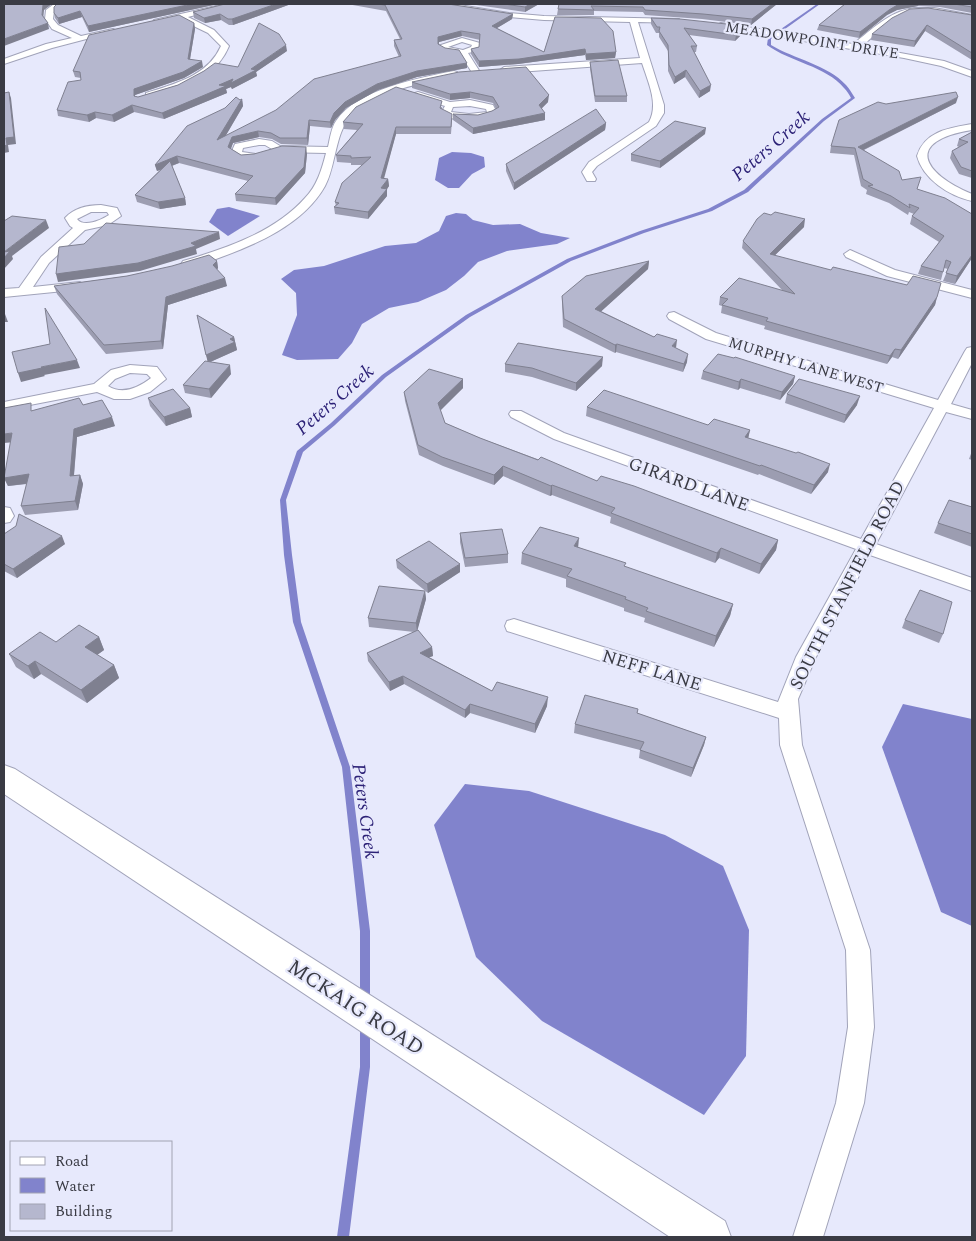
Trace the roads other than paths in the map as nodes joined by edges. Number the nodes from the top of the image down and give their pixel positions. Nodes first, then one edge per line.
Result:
1 (58, 4) edge
2 (233, 4) edge
3 (441, 4) edge
4 (541, 8) dead end
5 (181, 17) junction
6 (531, 17) junction
7 (972, 18) edge
8 (633, 20) junction
9 (686, 22) edge
10 (152, 23) edge
11 (710, 23) edge
12 (124, 28) edge
13 (78, 38) junction
14 (856, 46) junction
15 (463, 52) edge
16 (645, 60) junction
17 (4, 62) edge
18 (484, 72) junction
19 (972, 74) edge
20 (395, 88) junction
21 (139, 99) edge
22 (450, 105) edge
23 (972, 127) edge
24 (277, 149) edge
25 (332, 150) junction
26 (591, 179) dead end
27 (972, 198) edge
28 (81, 227) dead end
29 (850, 254) dead end
30 (178, 267) edge
31 (90, 285) edge
32 (24, 290) junction
33 (4, 293) edge
34 (972, 294) edge
35 (674, 316) dead end
36 (972, 351) edge
37 (99, 387) dead end
38 (4, 406) edge
39 (941, 406) junction
40 (516, 414) dead end
41 (972, 415) edge
42 (4, 512) edge
43 (4, 518) edge
44 (865, 547) junction
45 (972, 585) edge
46 (514, 626) dead end
47 (789, 713) junction
48 (4, 778) edge
49 (709, 1237) edge
50 (808, 1237) edge

1 - 13 street
2 - 5 street
3 - 6 street
4 - 6 street
5 - 10 street
5 - 21 street
6 - 8 street
7 - 14 street
8 - 9 street
8 - 16 street
11 - 14 street, MEADOWPOINT DRIVE
12 - 13 street
13 - 17 street
14 - 19 street, MEADOWPOINT DRIVE
15 - 18 street
16 - 18 street
16 - 26 street
18 - 20 street
20 - 22 street
20 - 25 street
23 - 27 street
24 - 25 street
25 - 30 street
28 - 32 street
29 - 34 street
31 - 32 street
32 - 33 street
35 - 39 street, MURPHY LANE WEST
36 - 39 street, SOUTH STANFIELD ROAD
37 - 38 street
39 - 41 street, MURPHY LANE WEST
39 - 44 street, SOUTH STANFIELD ROAD
40 - 44 street, GIRARD LANE
42 - 43 street
44 - 45 street, GIRARD LANE
44 - 47 street, SOUTH STANFIELD ROAD
46 - 47 street, NEFF LANE
47 - 50 street, SOUTH STANFIELD ROAD
48 - 49 street, MCKAIG ROAD

